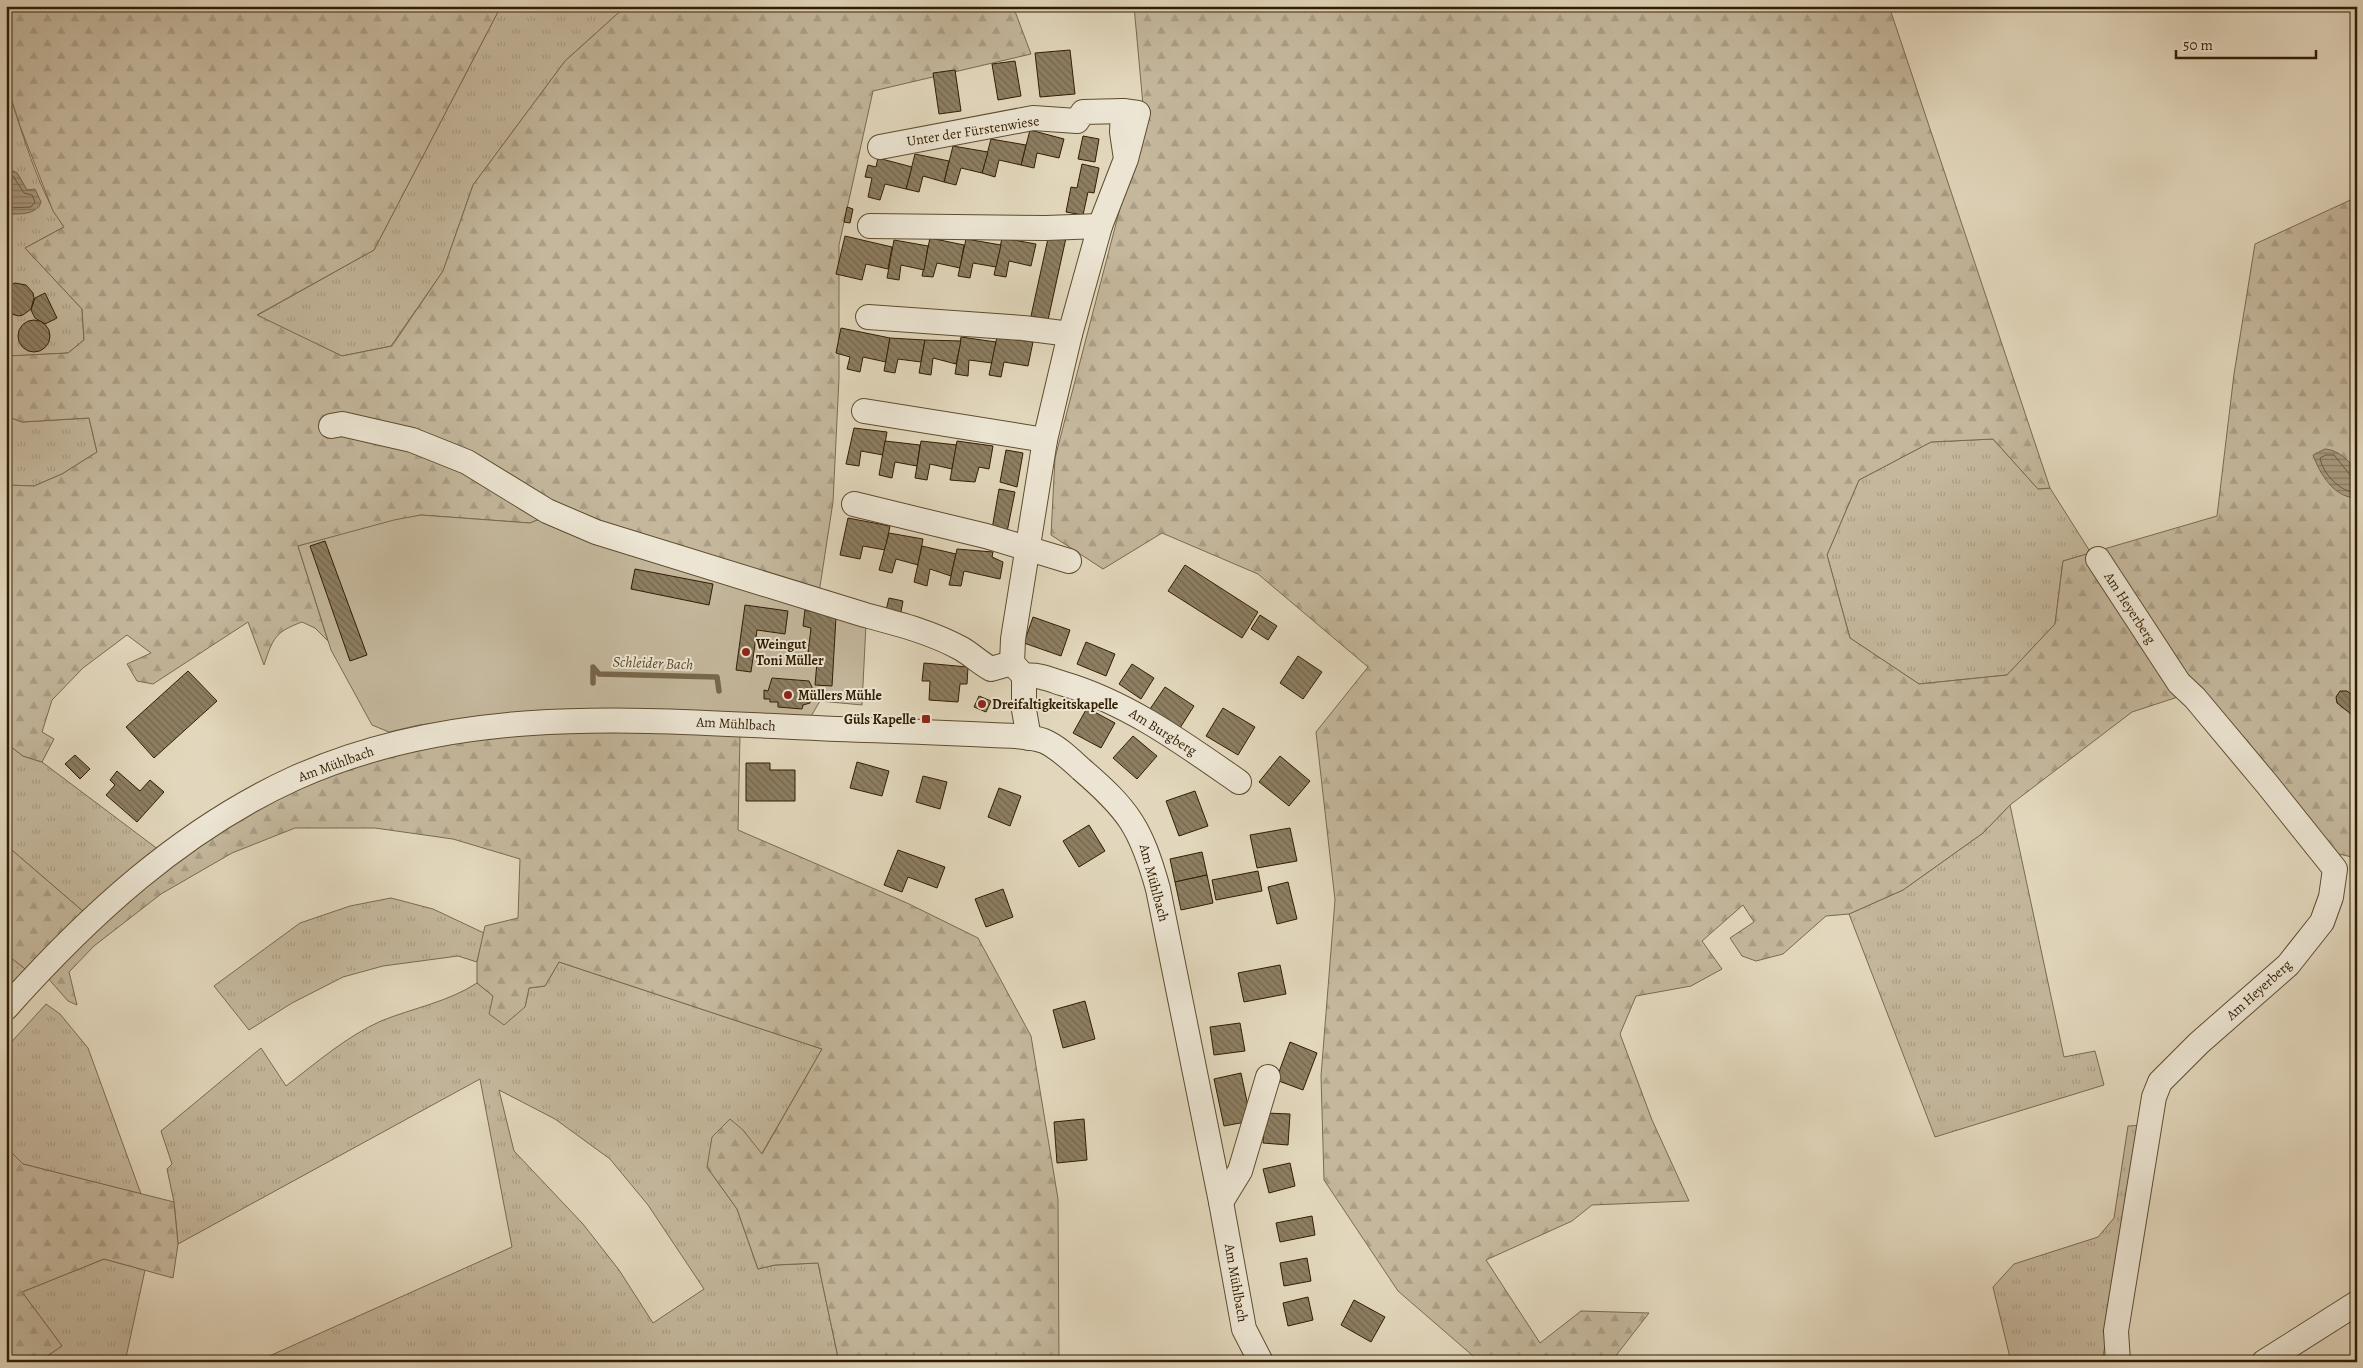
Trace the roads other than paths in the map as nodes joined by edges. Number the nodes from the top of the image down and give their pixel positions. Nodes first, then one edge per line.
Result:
1 (880, 147) dead end
2 (870, 226) dead end
3 (1100, 226) junction
4 (868, 317) dead end
5 (1070, 334) junction
6 (864, 411) dead end
7 (331, 426) dead end
8 (1045, 440) junction
9 (854, 504) dead end
10 (1027, 548) junction
11 (2098, 559) dead end
12 (1069, 561) dead end
13 (1018, 669) junction
14 (1029, 738) junction
15 (1239, 782) dead end
16 (6, 1008) edge
17 (1268, 1077) dead end
18 (1221, 1202) junction
19 (2357, 1303) edge
20 (1260, 1362) edge
21 (2118, 1362) edge
22 (2264, 1362) edge

1 - 3 street, Unter der Fürstenwiese
2 - 3 street
3 - 5 street, Unter der Fürstenwiese
4 - 5 street
5 - 8 street, Unter der Fürstenwiese
6 - 8 street
7 - 13 street, Am Burgberg
8 - 10 street, Unter der Fürstenwiese
9 - 10 street
10 - 12 street
10 - 13 street, Unter der Fürstenwiese
11 - 21 street, Am Heyerberg
13 - 14 street, Unter der Fürstenwiese
13 - 15 street, Am Burgberg
14 - 16 street, Am Mühlbach
14 - 18 street, Am Mühlbach
17 - 18 street
18 - 20 street, Am Mühlbach
19 - 22 street

